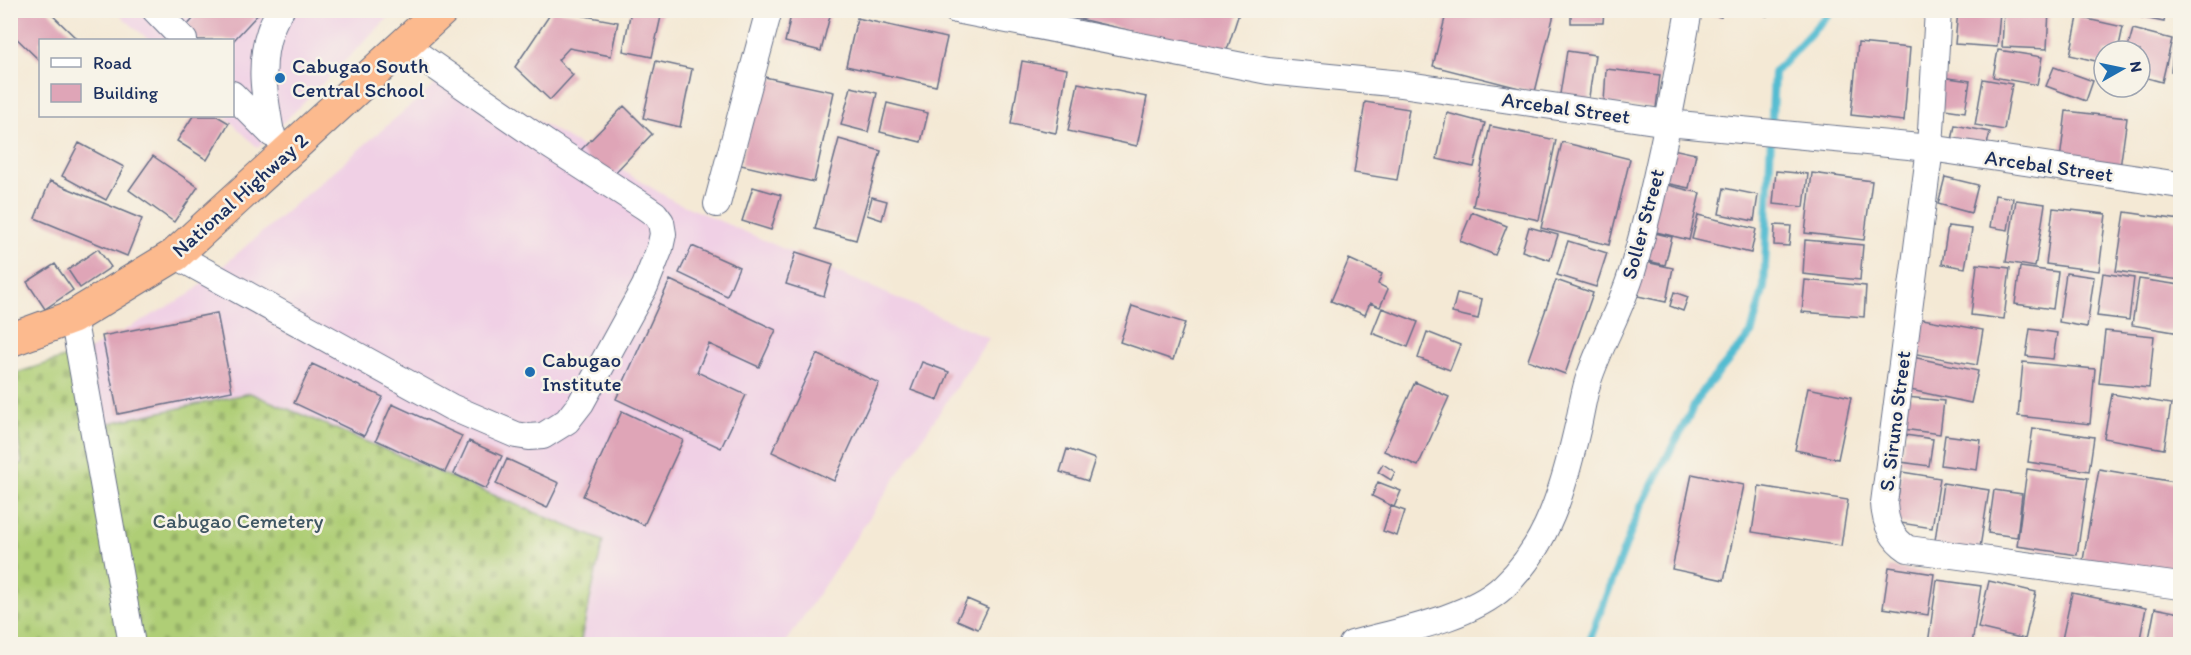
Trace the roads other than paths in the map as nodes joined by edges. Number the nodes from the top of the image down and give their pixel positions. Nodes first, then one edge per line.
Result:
1 (155, 10) edge
2 (281, 10) edge
3 (442, 10) edge
4 (769, 10) edge
5 (956, 10) edge
6 (1689, 10) edge
7 (1938, 10) edge
8 (1039, 18) edge
9 (183, 39) edge
10 (404, 45) junction
11 (234, 96) edge
12 (1668, 123) junction
13 (280, 142) junction
14 (1930, 148) junction
15 (2181, 185) edge
16 (717, 204) dead end
17 (175, 255) junction
18 (73, 317) junction
19 (10, 340) edge
20 (2181, 586) edge
21 (132, 645) edge
22 (1352, 645) edge

1 - 9 street
2 - 13 street
3 - 10 highway, National Highway 2
4 - 16 street
5 - 8 street, Arcebal Street
6 - 12 street, Soller Street
7 - 14 street, S. Siruno Street
8 - 12 street, Arcebal Street
10 - 13 highway, National Highway 2
10 - 17 street
11 - 13 street
12 - 14 street, Arcebal Street
12 - 22 street, Soller Street
13 - 17 highway, National Highway 2
14 - 15 street, Arcebal Street
14 - 20 street, S. Siruno Street
17 - 18 highway, National Highway 2
18 - 19 highway, National Highway 2
18 - 21 street

